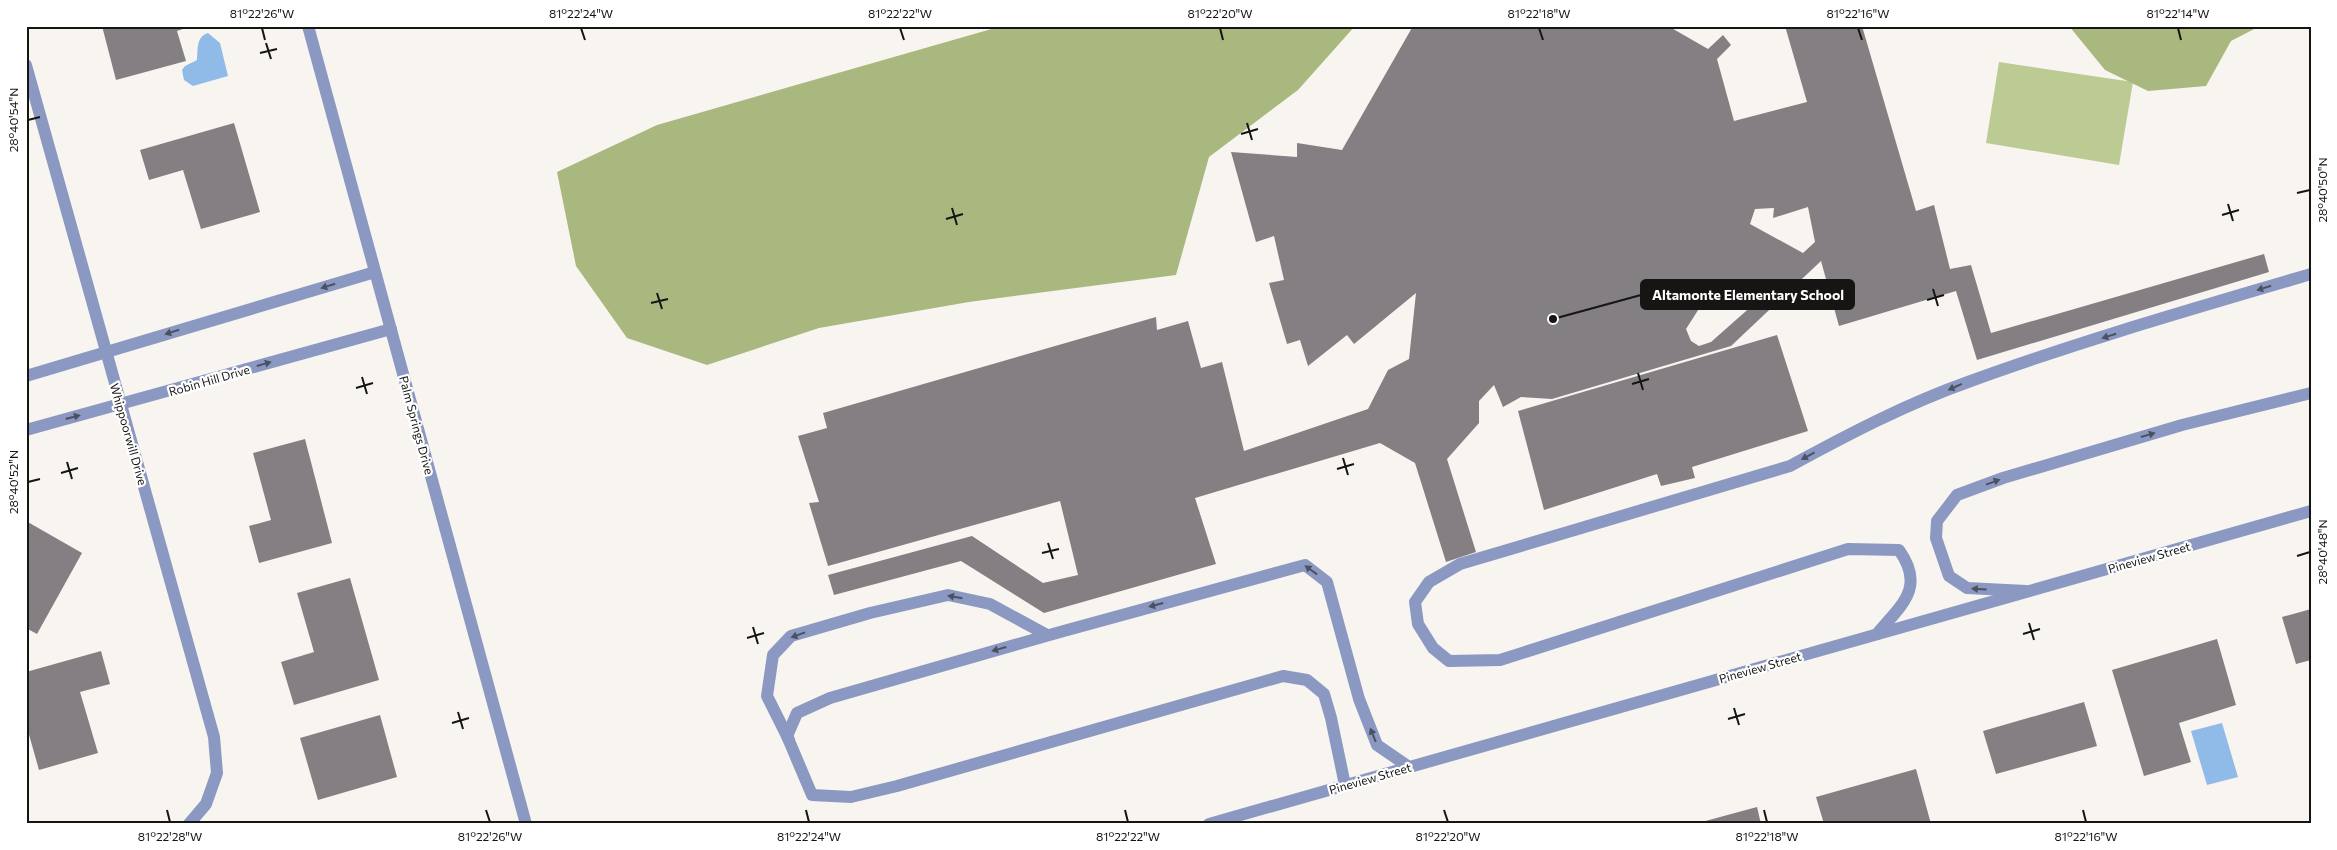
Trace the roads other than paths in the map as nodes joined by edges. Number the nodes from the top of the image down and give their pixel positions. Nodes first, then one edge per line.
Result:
1 (308, 26) edge
2 (26, 65) edge
3 (375, 272) junction
4 (2311, 274) edge
5 (390, 329) junction
6 (106, 352) junction
7 (26, 376) edge
8 (2311, 393) edge
9 (121, 405) junction
10 (26, 430) edge
11 (2311, 511) edge
12 (2028, 591) junction
13 (1877, 634) junction
14 (1048, 635) junction
15 (789, 740) junction
16 (1409, 767) junction
17 (1345, 785) junction
18 (189, 824) edge
19 (526, 824) edge
20 (1209, 824) edge

1 - 3 street, Palm Springs Drive
2 - 6 street, Whippoorwill Drive
3 - 5 street, Palm Springs Drive
3 -> 6 street
4 -> 13 street
9 -> 5 street, Robin Hill Drive
5 - 19 street, Palm Springs Drive
6 - 7 street
6 - 9 street, Whippoorwill Drive
12 -> 8 street
10 -> 9 street, Robin Hill Drive
9 - 18 street, Whippoorwill Drive
11 - 12 street, Pineview Street
12 - 13 street, Pineview Street
13 - 16 street, Pineview Street
14 -> 15 street
14 -> 15 street
16 -> 14 street
15 - 17 street
16 - 17 street, Pineview Street
17 - 20 street, Pineview Street

